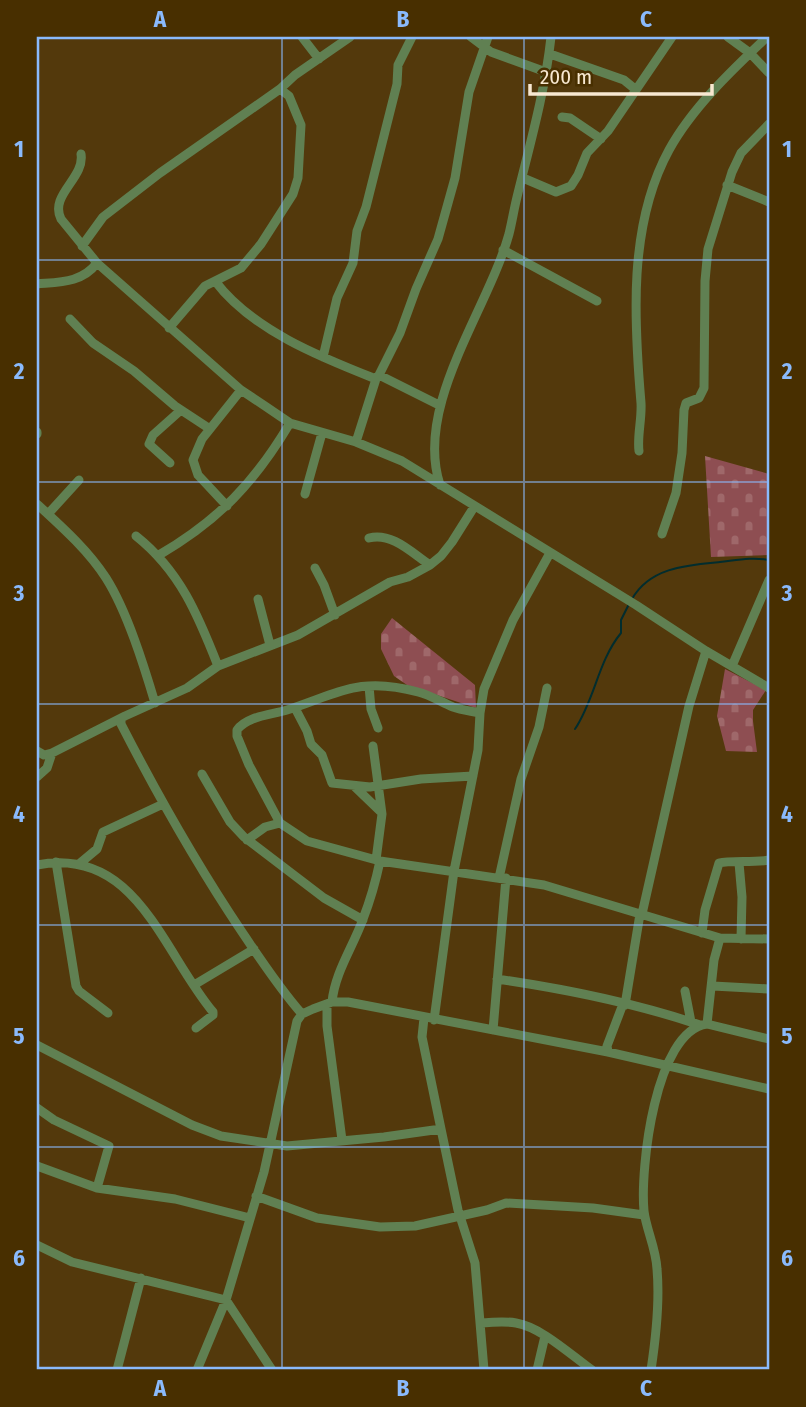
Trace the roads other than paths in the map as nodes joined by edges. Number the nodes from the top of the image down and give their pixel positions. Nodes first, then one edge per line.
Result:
1 (302, 37) edge
2 (350, 37) edge
3 (412, 37) edge
4 (471, 37) edge
5 (488, 37) edge
6 (551, 37) edge
7 (728, 37) edge
8 (766, 37) edge
9 (669, 38) edge
10 (484, 47) junction
11 (750, 53) junction
12 (550, 54) junction
13 (319, 59) junction
14 (546, 72) junction
15 (769, 74) edge
16 (635, 89) junction
17 (283, 90) junction
18 (562, 117) dead end
19 (769, 124) edge
20 (601, 139) junction
21 (80, 154) dead end
22 (523, 178) junction
23 (727, 185) junction
24 (769, 202) edge
25 (82, 246) junction
26 (503, 250) junction
27 (97, 263) junction
28 (215, 281) junction
29 (37, 284) edge
30 (597, 301) dead end
31 (71, 319) dead end
32 (169, 328) junction
33 (324, 357) junction
34 (378, 377) junction
35 (241, 390) junction
36 (439, 405) junction
37 (181, 410) junction
38 (290, 423) junction
39 (210, 429) junction
40 (322, 433) junction
41 (356, 442) junction
42 (639, 451) dead end
43 (170, 463) dead end
44 (79, 480) dead end
45 (440, 485) junction
46 (305, 494) dead end
47 (37, 504) edge
48 (227, 506) junction
49 (474, 507) junction
50 (48, 514) junction
51 (663, 534) dead end
52 (136, 536) dead end
53 (369, 538) dead end
54 (550, 552) junction
55 (159, 555) junction
56 (430, 565) junction
57 (315, 568) dead end
58 (769, 580) edge
59 (258, 599) dead end
60 (335, 615) junction
61 (270, 645) junction
62 (706, 651) junction
63 (218, 666) junction
64 (732, 666) junction
65 (369, 686) junction
66 (547, 688) dead end
67 (769, 688) edge
68 (155, 703) junction
69 (295, 708) junction
70 (480, 712) junction
71 (121, 719) junction
72 (378, 728) dead end
73 (373, 746) dead end
74 (37, 751) edge
75 (52, 753) junction
76 (202, 774) dead end
77 (473, 776) junction
78 (37, 777) edge
79 (354, 786) junction
80 (377, 786) junction
81 (163, 804) junction
82 (271, 807) junction
83 (382, 814) junction
84 (280, 823) junction
85 (266, 826) junction
86 (247, 840) junction
87 (378, 860) junction
88 (769, 860) edge
89 (56, 862) junction
90 (739, 863) junction
91 (79, 864) junction
92 (37, 865) edge
93 (454, 871) junction
94 (502, 878) junction
95 (641, 914) junction
96 (363, 920) junction
97 (702, 933) junction
98 (720, 938) junction
99 (741, 939) junction
100 (769, 939) edge
101 (254, 949) junction
102 (497, 979) junction
103 (194, 985) junction
104 (713, 986) junction
105 (769, 989) edge
106 (685, 991) dead end
107 (329, 1003) junction
108 (624, 1004) junction
109 (108, 1013) dead end
110 (302, 1014) junction
111 (429, 1019) junction
112 (699, 1024) junction
113 (195, 1028) dead end
114 (493, 1030) junction
115 (769, 1039) edge
116 (37, 1045) edge
117 (608, 1052) junction
118 (667, 1065) junction
119 (769, 1089) edge
120 (37, 1108) edge
121 (441, 1129) junction
122 (342, 1140) junction
123 (271, 1144) junction
124 (37, 1166) edge
125 (97, 1188) junction
126 (256, 1196) junction
127 (644, 1215) junction
128 (461, 1217) junction
129 (250, 1218) junction
130 (37, 1245) edge
131 (141, 1278) junction
132 (226, 1300) junction
133 (482, 1323) junction
134 (545, 1336) junction
135 (117, 1370) edge
136 (197, 1370) edge
137 (272, 1370) edge
138 (484, 1370) edge
139 (537, 1370) edge
140 (592, 1370) edge
141 (651, 1370) edge

1 - 13 street
2 - 13 street
3 - 33 street
4 - 10 street
5 - 10 street
6 - 12 street
7 - 11 street
8 - 11 street
9 - 16 street
10 - 14 street
10 - 34 street
11 - 15 street
11 - 42 street
12 - 14 street
12 - 16 street
13 - 17 street
14 - 22 street
16 - 20 street
17 - 25 street
17 - 28 street
18 - 20 street
19 - 23 street
20 - 22 street
21 - 25 street
22 - 26 street
23 - 24 street
23 - 51 street
25 - 27 street
26 - 30 street
26 - 36 street
27 - 29 street
27 - 32 street
28 - 32 street
28 - 33 street
31 - 37 street
32 - 35 street
33 - 34 street
34 - 36 street
34 - 41 street
35 - 38 street
35 - 39 street
36 - 45 street
37 - 39 street
37 - 43 street
38 - 40 street
38 - 48 street
39 - 48 street
40 - 41 street
40 - 46 street
41 - 45 street
44 - 50 street
45 - 49 street
47 - 50 street
48 - 55 street
49 - 54 street
49 - 56 street
50 - 68 street
52 - 55 street
53 - 56 street
54 - 62 street
54 - 70 street
55 - 63 street
56 - 60 street
57 - 60 street
58 - 64 street
59 - 61 street
60 - 61 street
61 - 63 street
62 - 64 street
62 - 95 street
63 - 68 street
64 - 67 street
65 - 69 street
65 - 70 street
65 - 72 street
66 - 94 street
68 - 71 street
69 - 79 street
69 - 82 street
70 - 77 street
71 - 75 street
71 - 81 street
73 - 80 street
74 - 75 street
75 - 78 street
76 - 86 street
77 - 80 street
77 - 93 street
79 - 80 street
79 - 83 street
80 - 83 street
81 - 91 street
81 - 101 street
82 - 84 street
82 - 85 street
83 - 87 street
84 - 85 street
84 - 87 street
85 - 86 street
86 - 96 street
87 - 93 street
87 - 96 street
88 - 90 street
89 - 91 street
89 - 92 street
89 - 109 street
90 - 97 street
90 - 99 street
91 - 103 street
93 - 94 street
93 - 111 street
94 - 95 street
94 - 102 street
95 - 97 street
95 - 108 street
96 - 107 street
97 - 98 street
98 - 99 street
98 - 104 street
99 - 100 street
101 - 103 street
101 - 110 street
102 - 108 street
102 - 114 street
103 - 113 street
104 - 105 street
104 - 112 street
106 - 112 street
107 - 110 street
107 - 111 street
107 - 122 street
108 - 112 street
108 - 117 street
110 - 123 street
111 - 114 street
111 - 121 street
112 - 115 street
112 - 118 street
114 - 117 street
116 - 123 street
117 - 118 street
118 - 119 street
118 - 127 street
120 - 125 street
121 - 122 street
121 - 128 street
122 - 123 street
123 - 126 street
124 - 125 street
125 - 129 street
126 - 128 street
126 - 129 street
127 - 128 street
127 - 141 street
128 - 133 street
129 - 132 street
130 - 131 street
131 - 132 street
131 - 135 street
132 - 136 street
132 - 137 street
133 - 134 street
133 - 138 street
134 - 139 street
134 - 140 street

